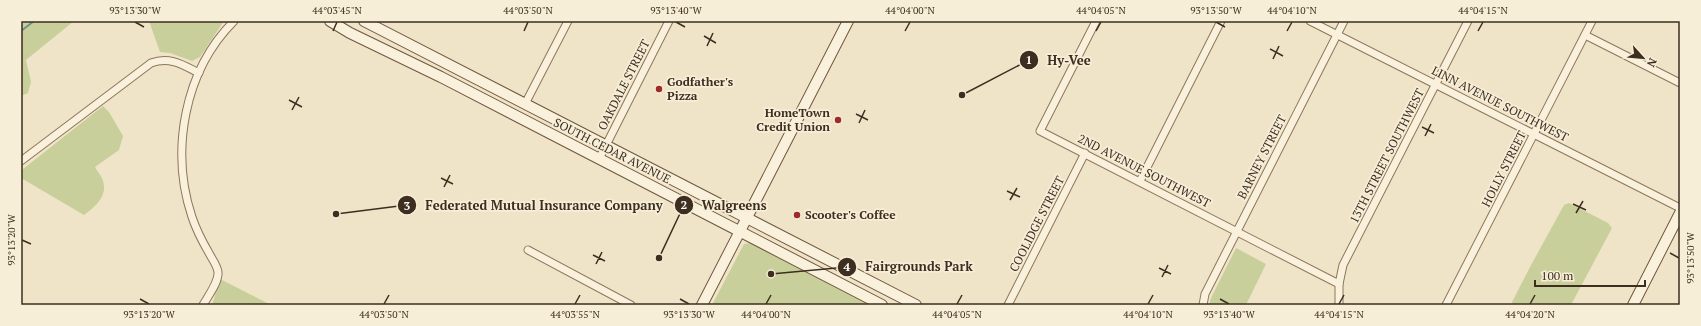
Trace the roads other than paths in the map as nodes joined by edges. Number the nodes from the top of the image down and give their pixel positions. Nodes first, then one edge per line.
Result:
1 (234, 21) edge
2 (330, 21) edge
3 (364, 21) edge
4 (568, 21) edge
5 (668, 21) edge
6 (848, 21) edge
7 (1096, 21) edge
8 (1221, 21) edge
9 (1310, 21) edge
10 (1344, 21) edge
11 (1468, 21) edge
12 (1592, 21) edge
13 (1337, 35) junction
14 (1585, 35) junction
15 (199, 73) junction
16 (1680, 83) edge
17 (1436, 84) junction
18 (525, 104) junction
19 (1534, 134) junction
20 (606, 146) junction
21 (1085, 153) junction
22 (599, 159) junction
23 (21, 161) edge
24 (1140, 181) junction
25 (1680, 208) edge
26 (1680, 213) edge
27 (748, 219) junction
28 (741, 231) junction
29 (1237, 231) junction
30 (528, 250) dead end
31 (1339, 284) junction
32 (203, 305) edge
33 (631, 305) edge
34 (702, 305) edge
35 (882, 305) edge
36 (916, 305) edge
37 (1008, 305) edge
38 (1202, 305) edge
39 (1339, 305) edge
40 (1446, 305) edge
41 (1633, 305) edge

1 - 15 street
2 - 22 main road, SOUTH CEDAR AVENUE
3 - 18 main road, SOUTH CEDAR AVENUE
4 - 18 street
5 - 20 street, OAKDALE STREET
6 - 27 main road
7 - 21 street, 2ND AVENUE SOUTHWEST
8 - 24 street
9 - 13 street, LINN AVENUE SOUTHWEST
10 - 13 street, BARNEY STREET
11 - 17 street, 13TH STREET SOUTHWEST
12 - 14 street, HOLLY STREET
13 - 17 street, LINN AVENUE SOUTHWEST
13 - 29 street, BARNEY STREET
14 - 16 street
14 - 19 street, HOLLY STREET
15 - 23 street
15 - 32 street
17 - 19 street, LINN AVENUE SOUTHWEST
17 - 31 street, 13TH STREET SOUTHWEST
18 - 20 main road, SOUTH CEDAR AVENUE
19 - 25 street, LINN AVENUE SOUTHWEST
19 - 40 street, HOLLY STREET
20 - 22 street, OAKDALE STREET
20 - 27 main road, SOUTH CEDAR AVENUE
21 - 24 street, 2ND AVENUE SOUTHWEST
21 - 37 street, COOLIDGE STREET
22 - 28 main road, SOUTH CEDAR AVENUE
24 - 29 street, 2ND AVENUE SOUTHWEST
26 - 41 main road
27 - 28 main road
27 - 36 main road, SOUTH CEDAR AVENUE
28 - 34 main road
28 - 35 main road, SOUTH CEDAR AVENUE
29 - 31 street, 2ND AVENUE SOUTHWEST
29 - 38 street, BARNEY STREET
30 - 33 street
31 - 39 street, 13TH STREET SOUTHWEST

